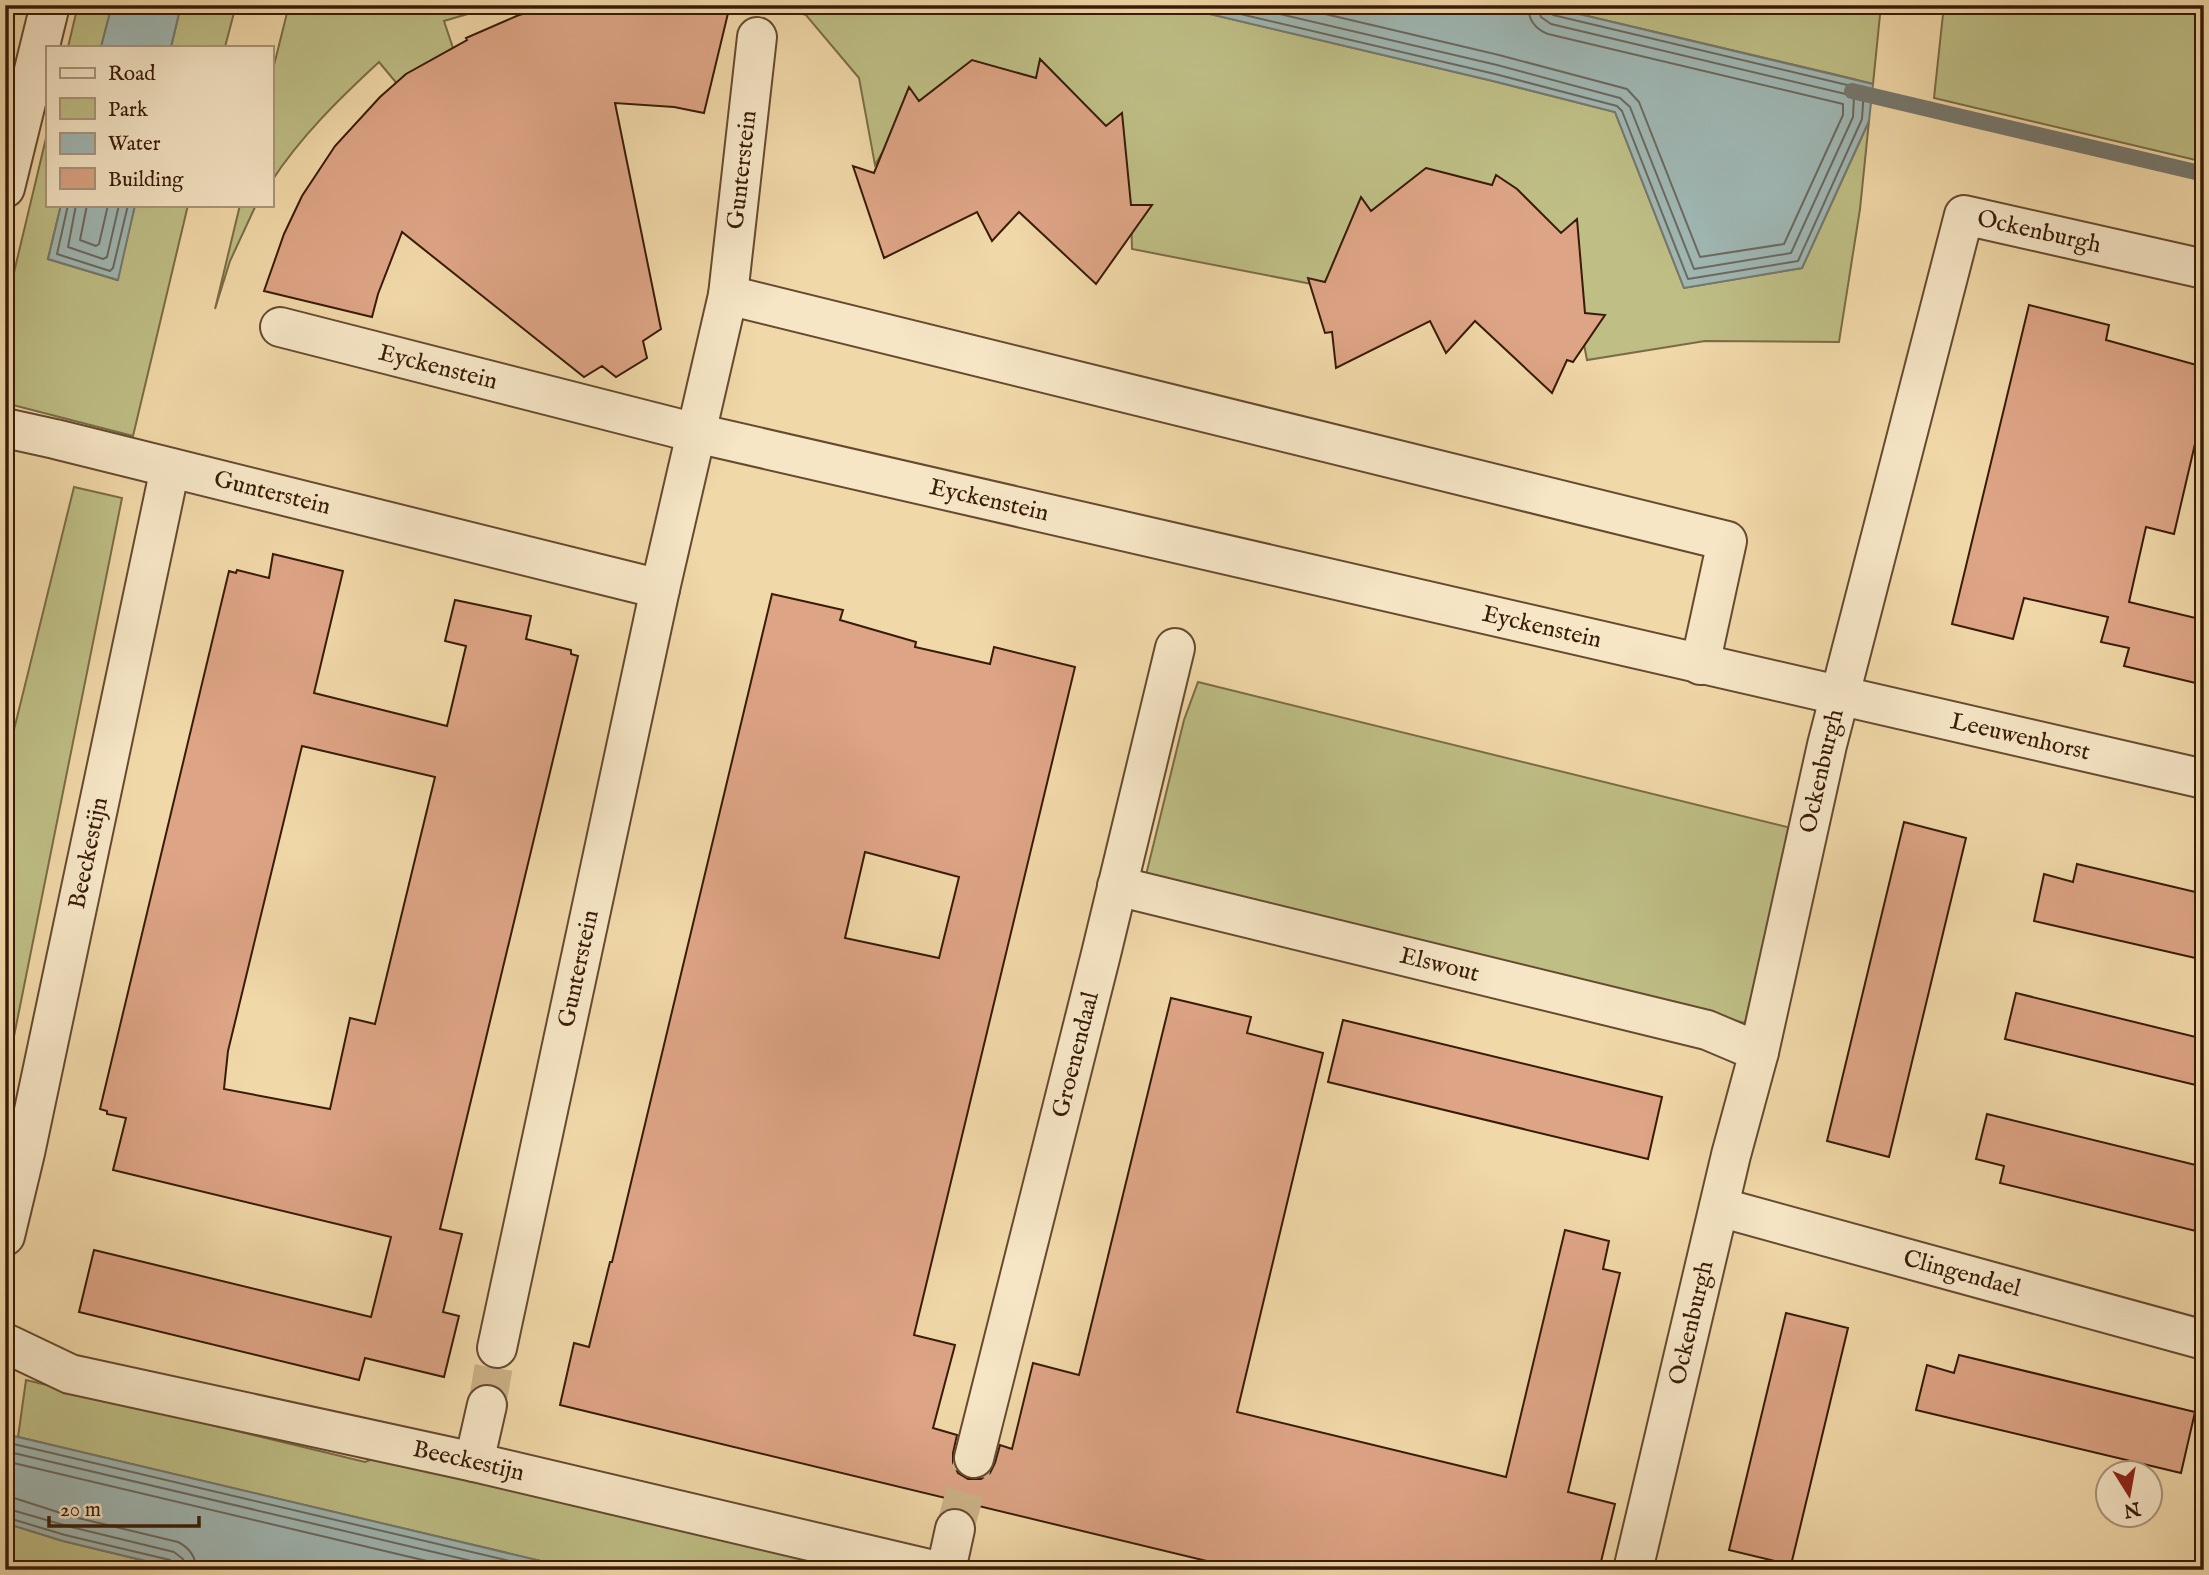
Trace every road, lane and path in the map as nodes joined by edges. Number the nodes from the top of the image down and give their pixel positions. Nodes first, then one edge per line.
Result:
1 (50, 5) edge
2 (757, 37) dead end
3 (5, 188) edge
4 (2204, 269) edge
5 (728, 295) junction
6 (280, 327) dead end
7 (5, 428) edge
8 (696, 433) junction
9 (170, 468) junction
10 (660, 589) junction
11 (1175, 648) dead end
12 (1700, 665) junction
13 (1839, 694) junction
14 (2204, 779) edge
15 (1117, 887) junction
16 (1759, 1052) junction
17 (1719, 1207) junction
18 (5, 1236) edge
19 (2204, 1340) edge
20 (5, 1343) edge
21 (497, 1348) tunnel mouth
22 (487, 1405) tunnel mouth
23 (974, 1458) tunnel mouth
24 (474, 1462) junction
25 (956, 1530) tunnel mouth
26 (933, 1570) edge
27 (946, 1570) edge
28 (1633, 1570) edge

1 - 3 street
2 - 5 street, Gunterstein
4 - 13 street, Ockenburgh
5 - 8 street, Gunterstein
5 - 12 street
6 - 8 street, Eyckenstein
7 - 9 street, Gunterstein
8 - 10 street, Gunterstein
8 - 12 street, Eyckenstein
9 - 10 street, Gunterstein
9 - 18 street, Beeckestijn
10 - 21 street, Gunterstein
11 - 15 street, Groenendaal
12 - 13 street, Eyckenstein
13 - 14 street, Leeuwenhorst
13 - 16 street, Ockenburgh
15 - 16 street, Elswout
15 - 23 street, Groenendaal
16 - 17 street, Ockenburgh
17 - 19 street, Clingendael
17 - 28 street, Ockenburgh
20 - 24 street, Beeckestijn
22 - 24 street
24 - 26 street, Beeckestijn
25 - 27 street

